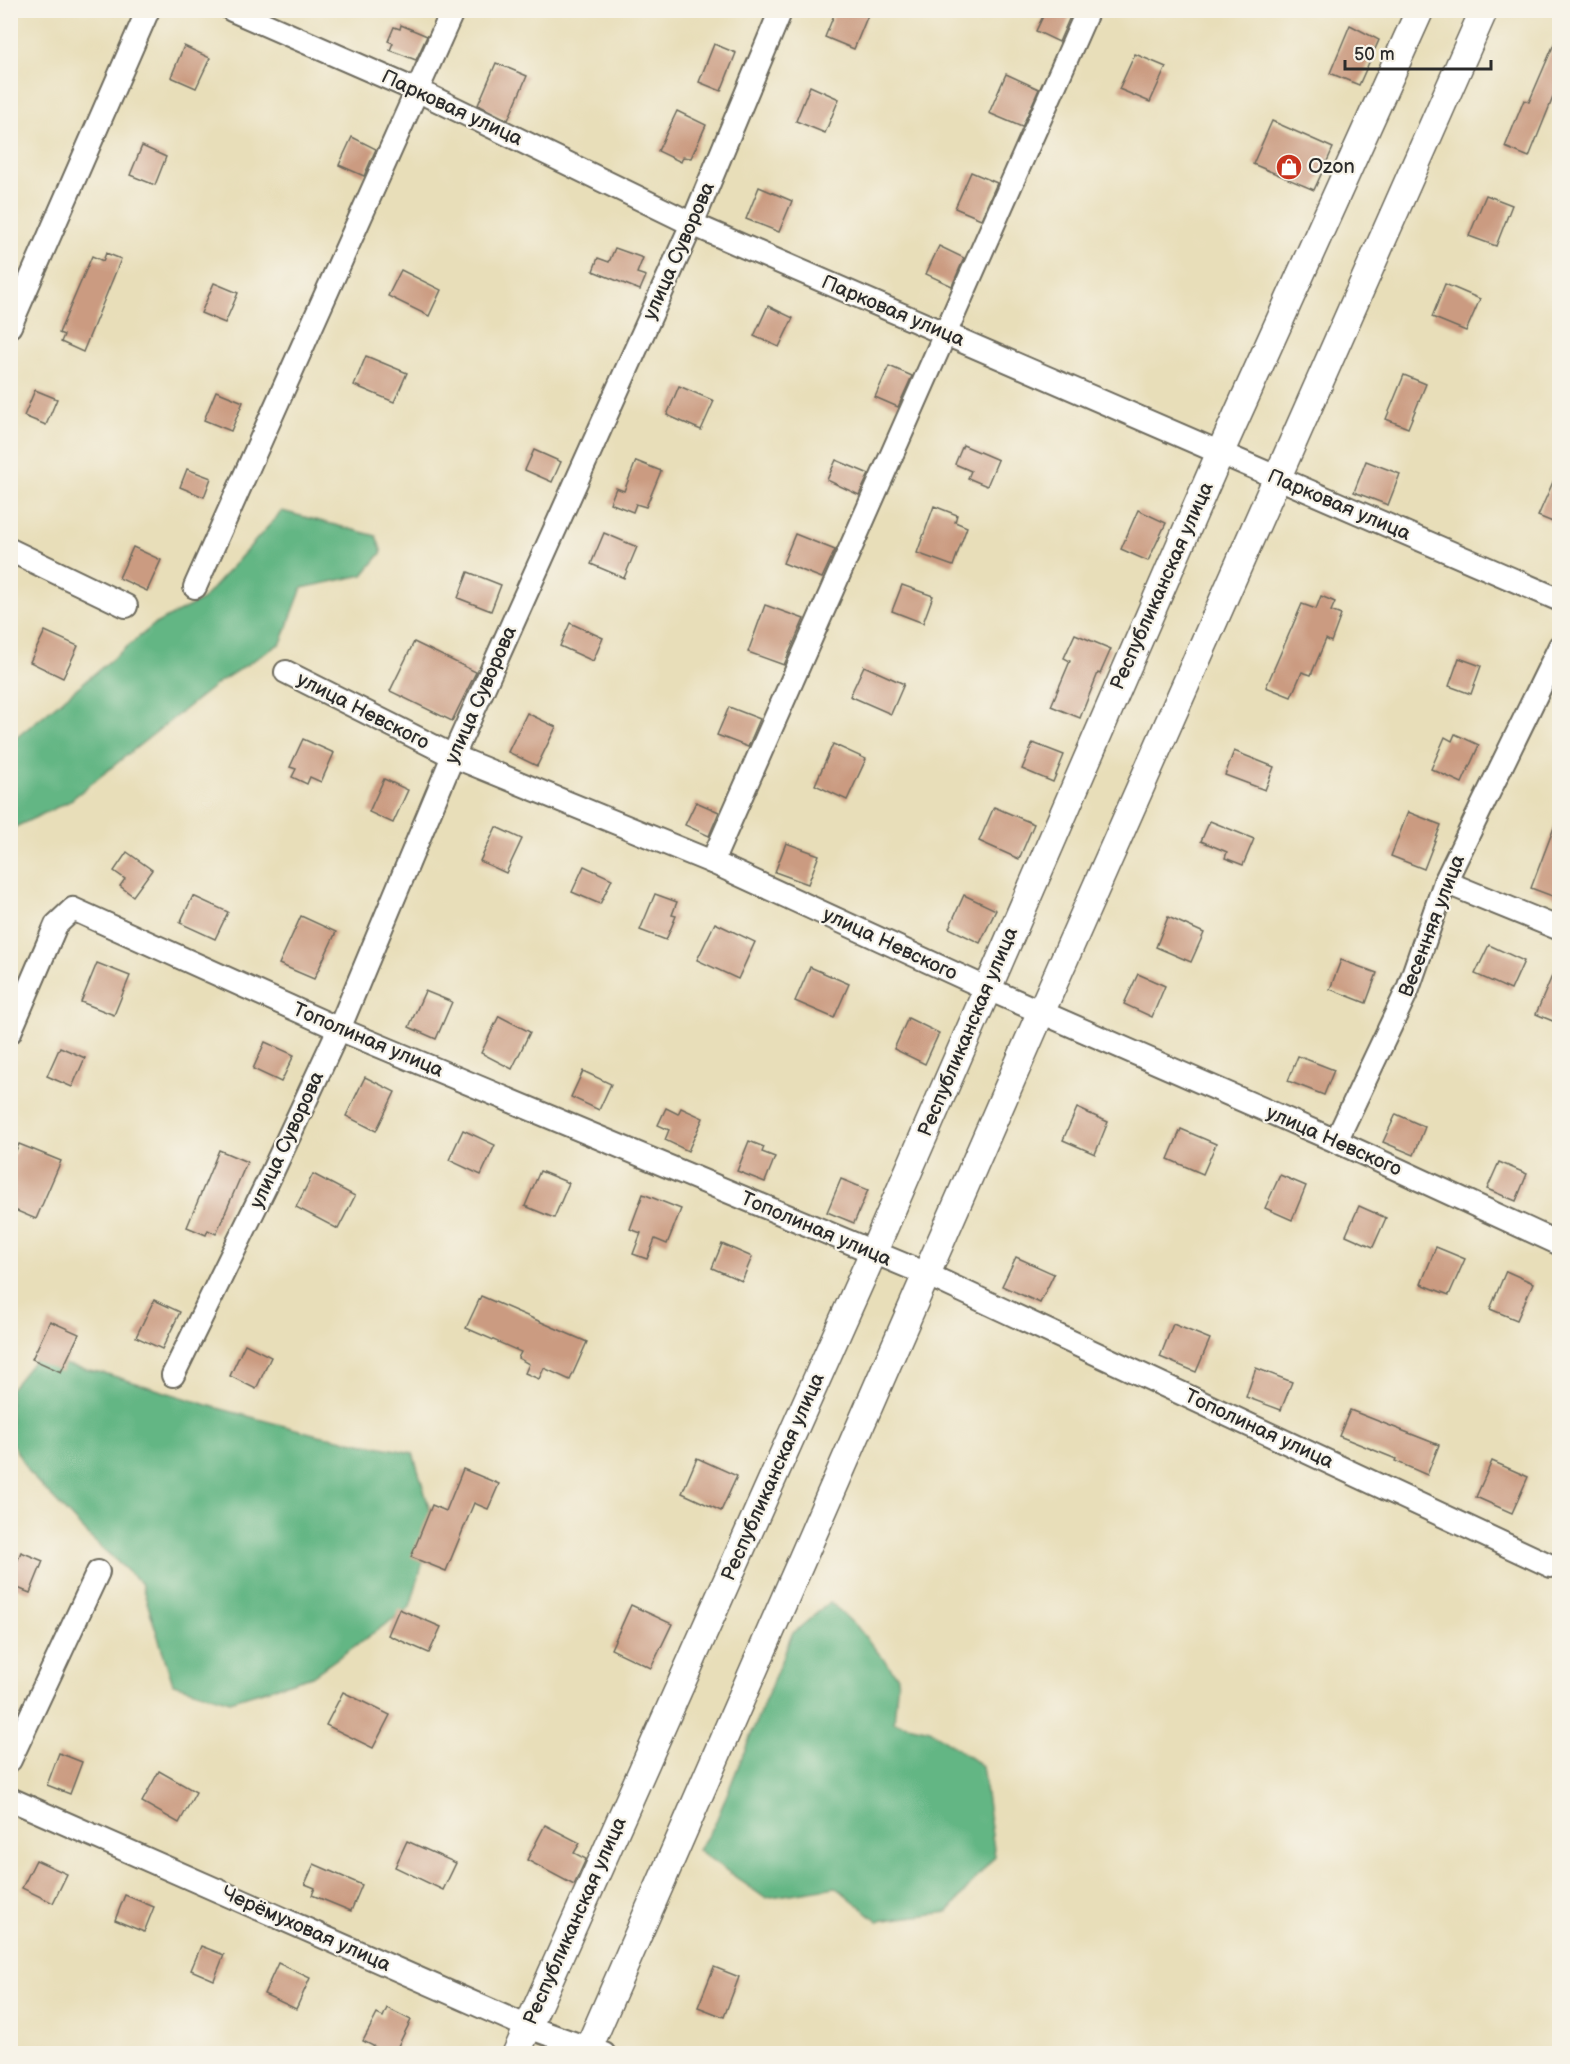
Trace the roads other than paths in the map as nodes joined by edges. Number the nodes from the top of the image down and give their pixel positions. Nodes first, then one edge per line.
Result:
1 (148, 10) edge
2 (232, 10) edge
3 (453, 10) edge
4 (781, 10) edge
5 (1088, 10) edge
6 (1420, 10) edge
7 (1484, 10) edge
8 (418, 91) junction
9 (692, 224) junction
10 (10, 326) edge
11 (944, 333) junction
12 (1220, 453) junction
13 (1278, 479) junction
14 (10, 550) edge
15 (195, 587) dead end
16 (1560, 600) edge
17 (126, 606) dead end
18 (1560, 646) edge
19 (286, 672) dead end
20 (453, 756) junction
21 (712, 862) junction
22 (1445, 882) junction
23 (1560, 929) edge
24 (986, 988) junction
25 (1041, 1012) junction
26 (339, 1029) junction
27 (10, 1032) edge
28 (1336, 1141) junction
29 (1560, 1244) edge
30 (873, 1253) junction
31 (926, 1274) junction
32 (173, 1375) dead end
33 (1551, 1566) dead end
34 (98, 1572) dead end
35 (10, 1760) edge
36 (10, 1799) edge
37 (528, 2027) junction
38 (593, 2051) edge
39 (516, 2054) edge

1 - 10 street
2 - 8 street, Парковая улица
3 - 8 street
4 - 9 street, улица Суворова
5 - 11 street
6 - 12 street, Республиканская улица
7 - 13 street
8 - 9 street, Парковая улица
8 - 15 street
9 - 11 street, Парковая улица
9 - 20 street, улица Суворова
11 - 12 street, Парковая улица
11 - 21 street
12 - 13 street, Парковая улица
12 - 24 street, Республиканская улица
13 - 16 street, Парковая улица
13 - 25 street
14 - 17 street
18 - 22 street, Весенняя улица
19 - 20 street, улица Невского
20 - 21 street, улица Невского
20 - 26 street, улица Суворова
21 - 24 street, улица Невского
22 - 23 street
22 - 28 street, Весенняя улица
24 - 25 street, улица Невского
24 - 30 street, Республиканская улица
25 - 28 street, улица Невского
25 - 31 street
26 - 27 street, Тополиная улица
26 - 30 street, Тополиная улица
26 - 32 street, улица Суворова
28 - 29 street, улица Невского
30 - 31 street, Тополиная улица
30 - 37 street, Республиканская улица
31 - 33 street, Тополиная улица
31 - 38 street
34 - 35 street
36 - 37 street, Черёмуховая улица
37 - 38 street, Черёмуховая улица
37 - 39 street, Республиканская улица

